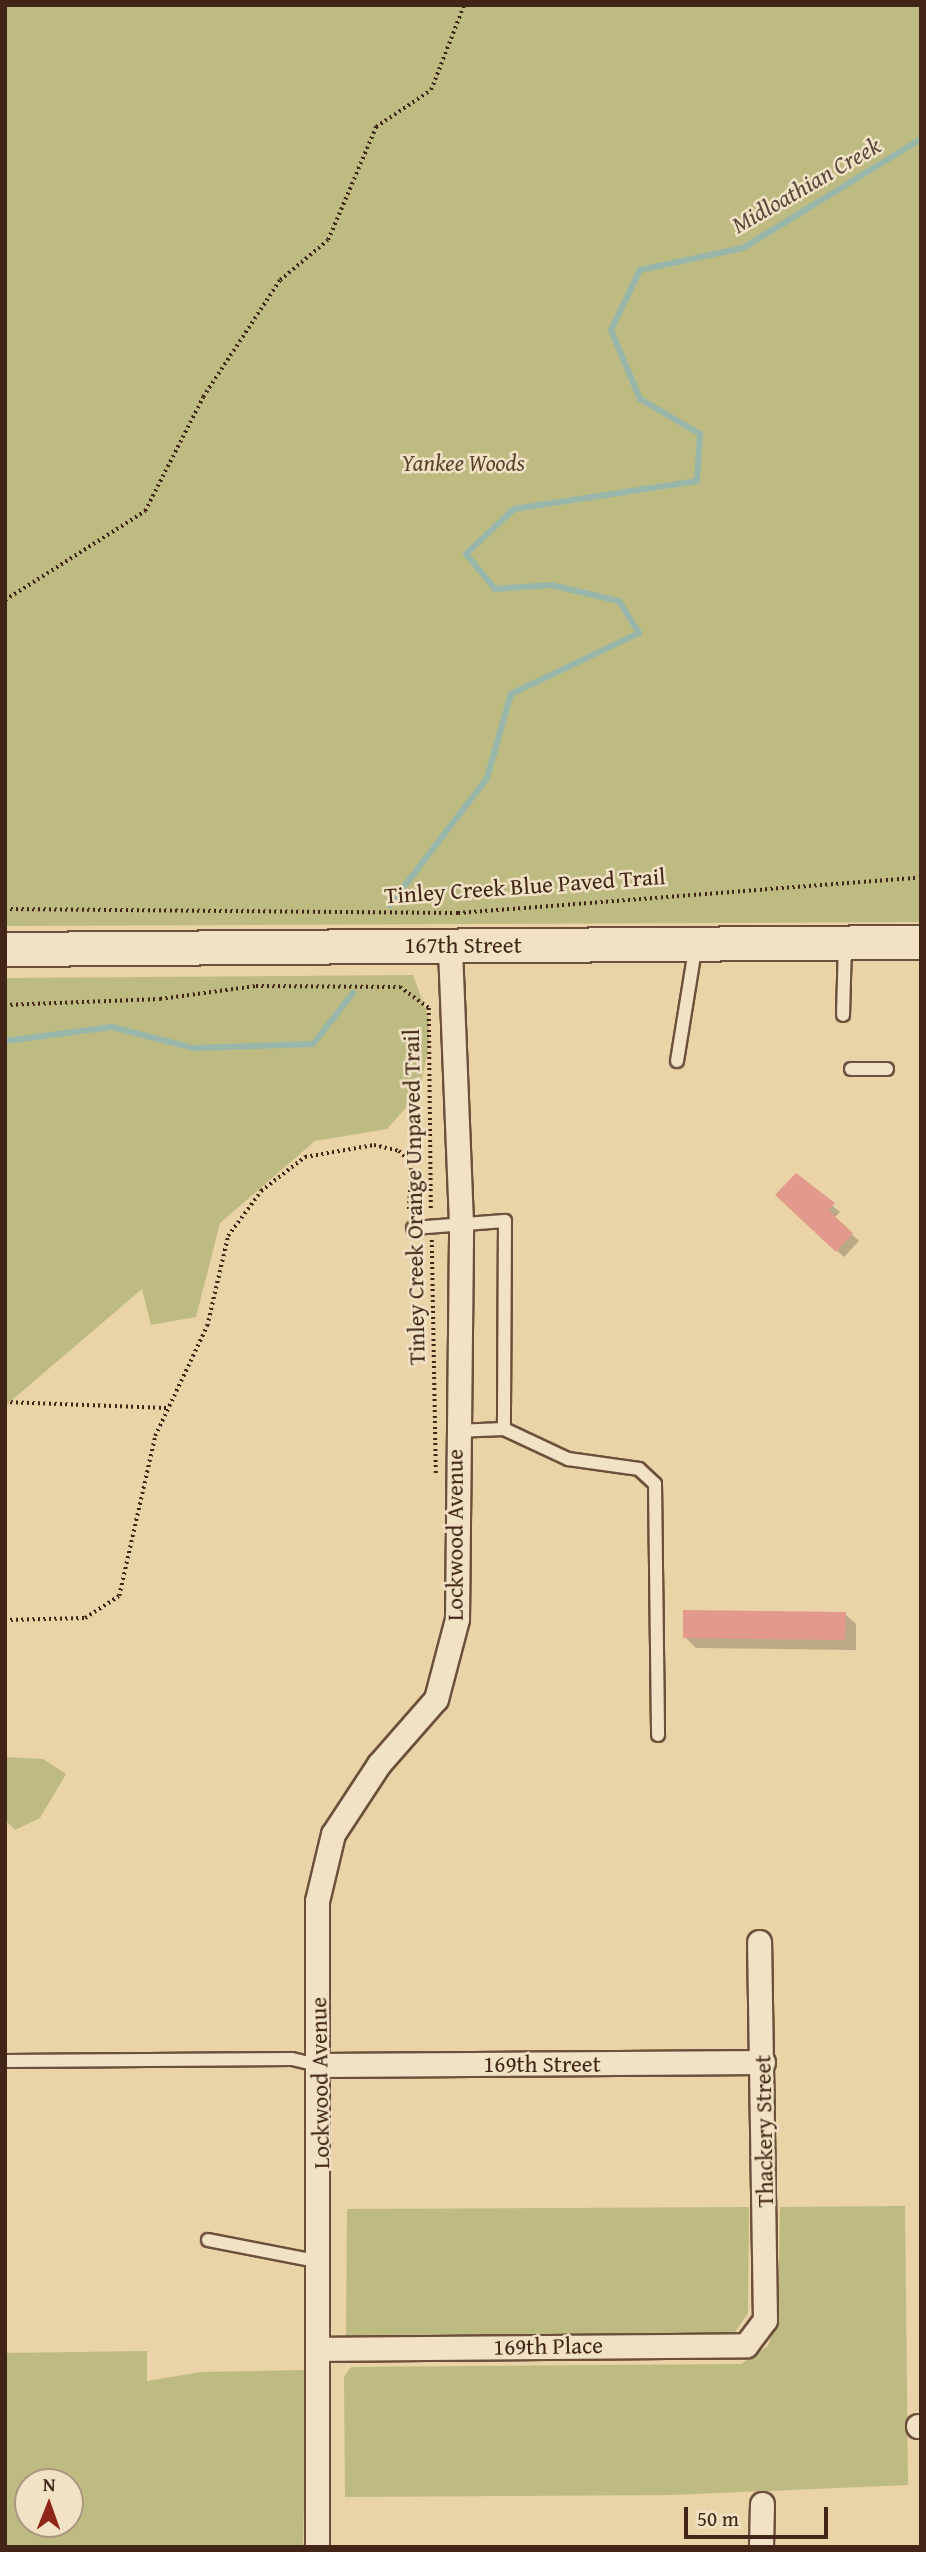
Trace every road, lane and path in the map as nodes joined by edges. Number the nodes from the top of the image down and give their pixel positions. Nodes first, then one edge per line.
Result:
1 (464, 5) edge
2 (5, 600) edge
3 (921, 877) edge
4 (5, 909) edge
5 (845, 942) junction
6 (921, 942) edge
7 (696, 943) junction
8 (450, 945) junction
9 (5, 948) edge
10 (5, 1005) edge
11 (843, 1015) dead end
12 (677, 1060) dead end
13 (851, 1069) dead end
14 (887, 1069) dead end
15 (461, 1223) junction
16 (413, 1228) joint
17 (432, 1228) junction
18 (5, 1402) edge
19 (167, 1408) junction
20 (504, 1429) junction
21 (454, 1431) junction
22 (436, 1482) dead end
23 (5, 1620) edge
24 (658, 1735) dead end
25 (759, 1942) dead end
26 (5, 2061) edge
27 (763, 2062) junction
28 (320, 2065) junction
29 (208, 2240) dead end
30 (321, 2262) junction
31 (765, 2320) joint
32 (318, 2348) junction
33 (762, 2504) dead end
34 (317, 2547) edge
35 (761, 2547) edge

1 - 2 path
3 - 4 path, Tinley Creek Blue Paved Trail
5 - 6 main road, 167th Street
5 - 7 main road, 167th Street
5 - 11 lane
7 - 8 main road, 167th Street
7 - 12 lane
8 - 9 main road, 167th Street
8 - 15 street, Lockwood Avenue
10 - 17 path, Tinley Creek Orange Unpaved Trail
13 - 14 lane
15 - 17 lane
15 - 20 lane
15 - 21 street, Lockwood Avenue
16 - 17 lane
16 - 19 path
17 - 22 path, Tinley Creek Orange Unpaved Trail
18 - 19 path
19 - 23 path
20 - 21 lane
20 - 24 lane
21 - 28 street, Lockwood Avenue
25 - 27 street, Thackery Street
26 - 28 lane
27 - 28 street, 169th Street
27 - 31 street, Thackery Street
28 - 30 street, Lockwood Avenue
29 - 30 lane
30 - 32 street, Lockwood Avenue
31 - 32 street, 169th Place
32 - 34 street, Lockwood Avenue
33 - 35 street

